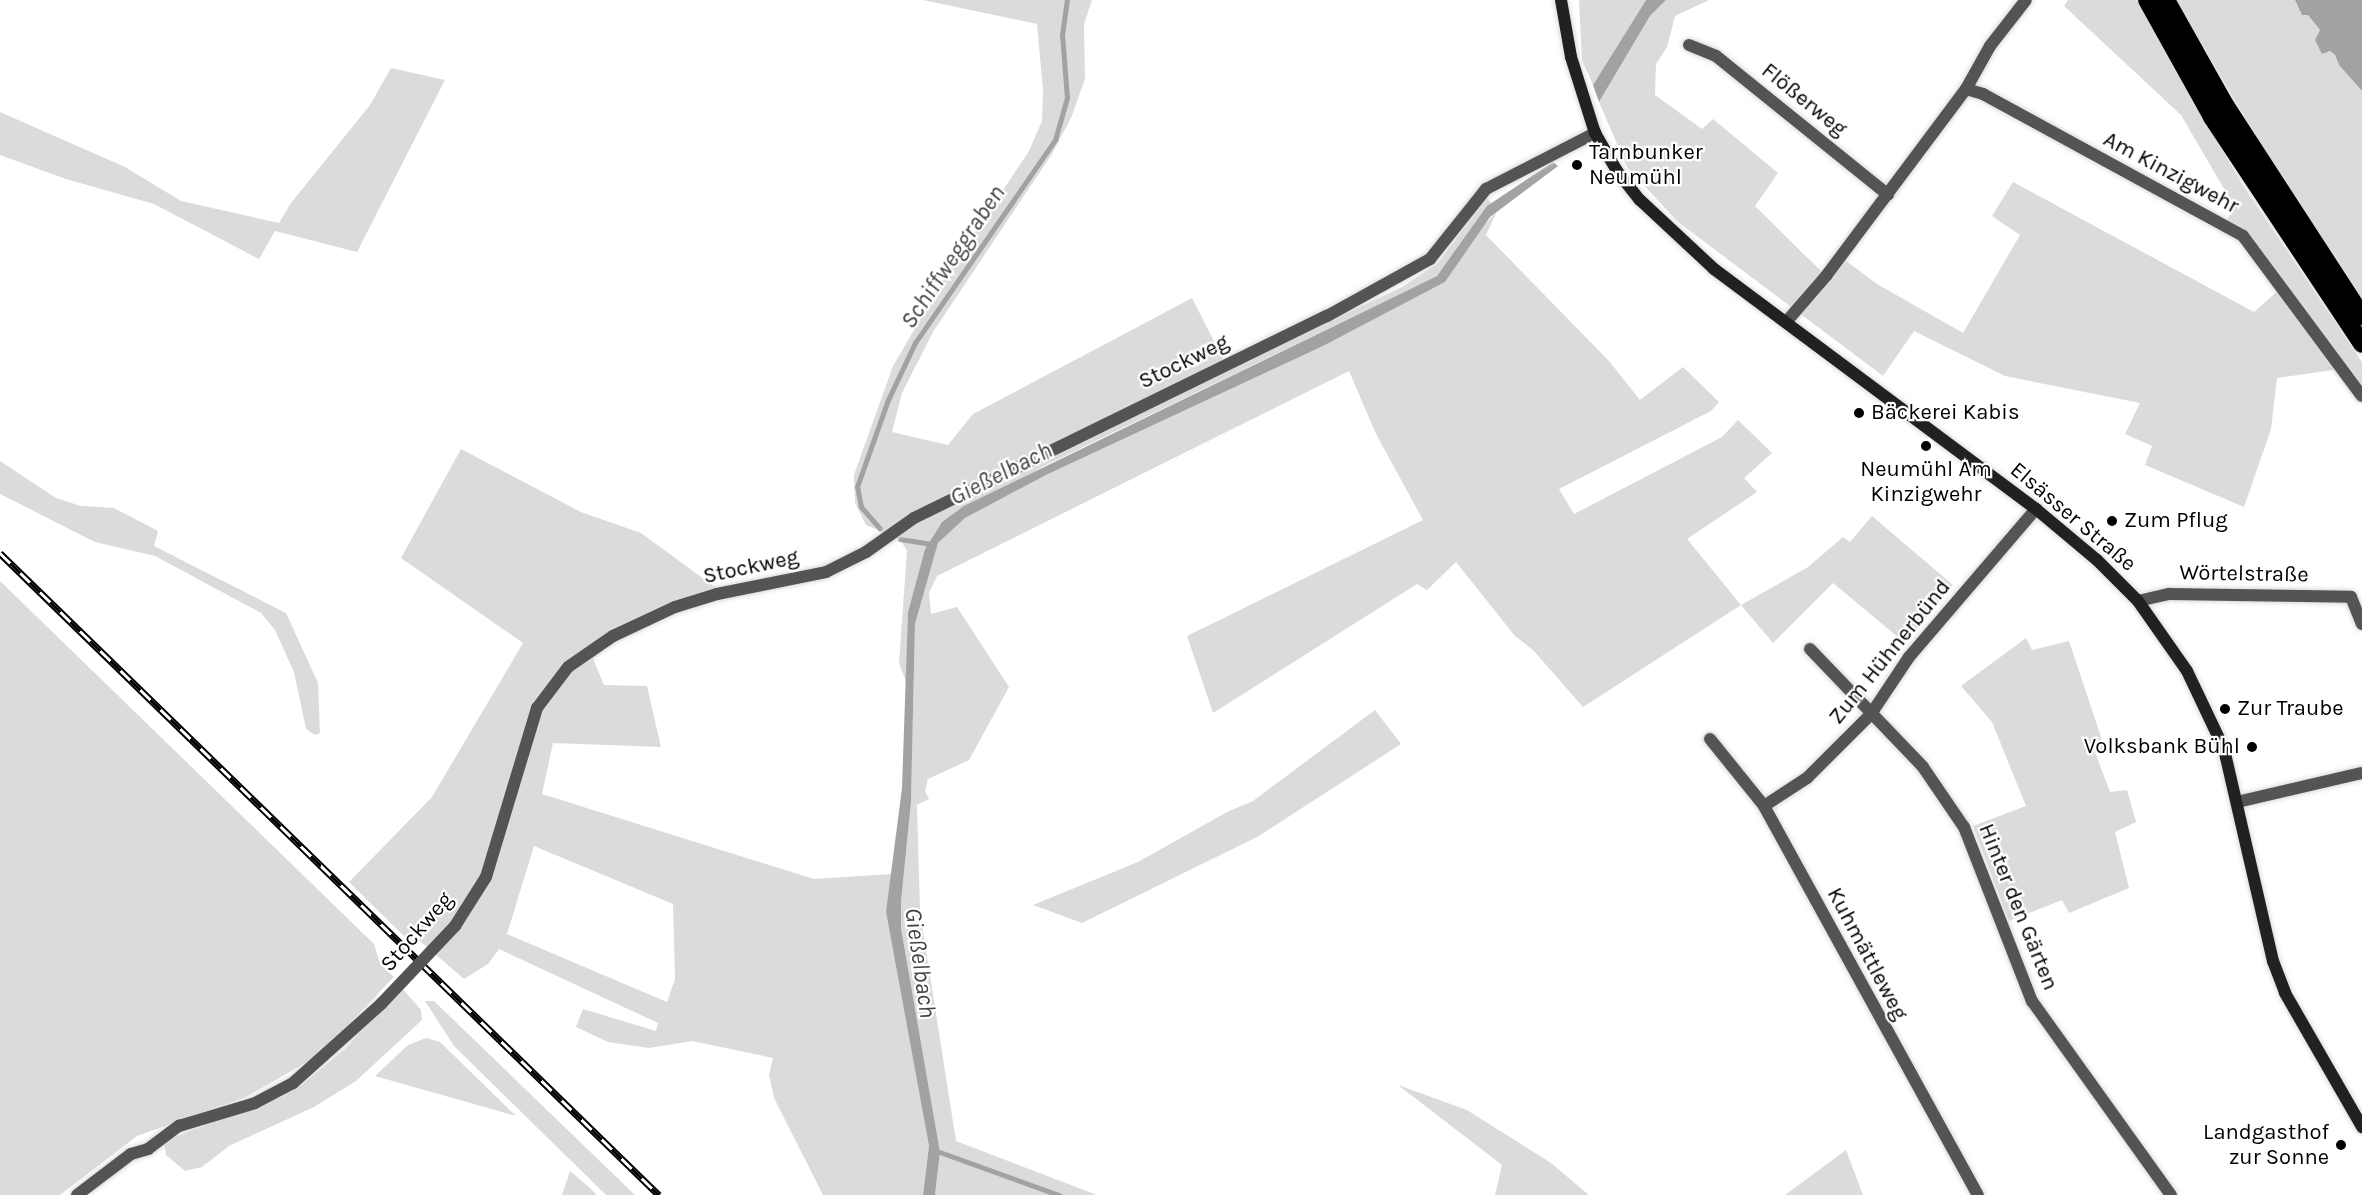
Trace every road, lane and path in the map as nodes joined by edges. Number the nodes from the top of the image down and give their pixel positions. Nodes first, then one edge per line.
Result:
1 (1561, 0) edge
2 (2026, 0) edge
3 (2146, 0) edge
4 (2166, 0) edge
5 (1689, 45) dead end
6 (1966, 89) junction
7 (1595, 134) junction
8 (1888, 195) junction
9 (2362, 316) edge
10 (1788, 321) junction
11 (2362, 344) edge
12 (2362, 396) edge
13 (2036, 509) junction
14 (2356, 595) edge
15 (2138, 601) junction
16 (2362, 624) edge
17 (1810, 649) dead end
18 (1871, 714) junction
19 (1710, 739) dead end
20 (2362, 773) edge
21 (2237, 802) junction
22 (1764, 806) junction
23 (2362, 1127) edge
24 (77, 1195) edge
25 (1978, 1195) edge
26 (2171, 1195) edge

1 - 7 street, Elsässer Straße
2 - 6 street
3 - 11 highway
4 - 9 highway
5 - 8 street, Flößerweg
6 - 8 street
6 - 12 street, Am Kinzigwehr
7 - 10 street, Elsässer Straße
7 - 24 street, Stockweg, bridge
8 - 10 street
10 - 13 street, Elsässer Straße
13 - 15 street, Elsässer Straße
13 - 18 street, Zum Hühnerbünd
14 - 15 street, Wörtelstraße
14 - 16 street, Wörtelstraße
15 - 21 street, Elsässer Straße
17 - 18 street, Hinter den Gärten
18 - 22 street, Zum Hühnerbünd
18 - 26 street, Hinter den Gärten
19 - 22 street, Kuhmättleweg
20 - 21 street
21 - 23 street, Elsässer Straße
22 - 25 street, Kuhmättleweg

